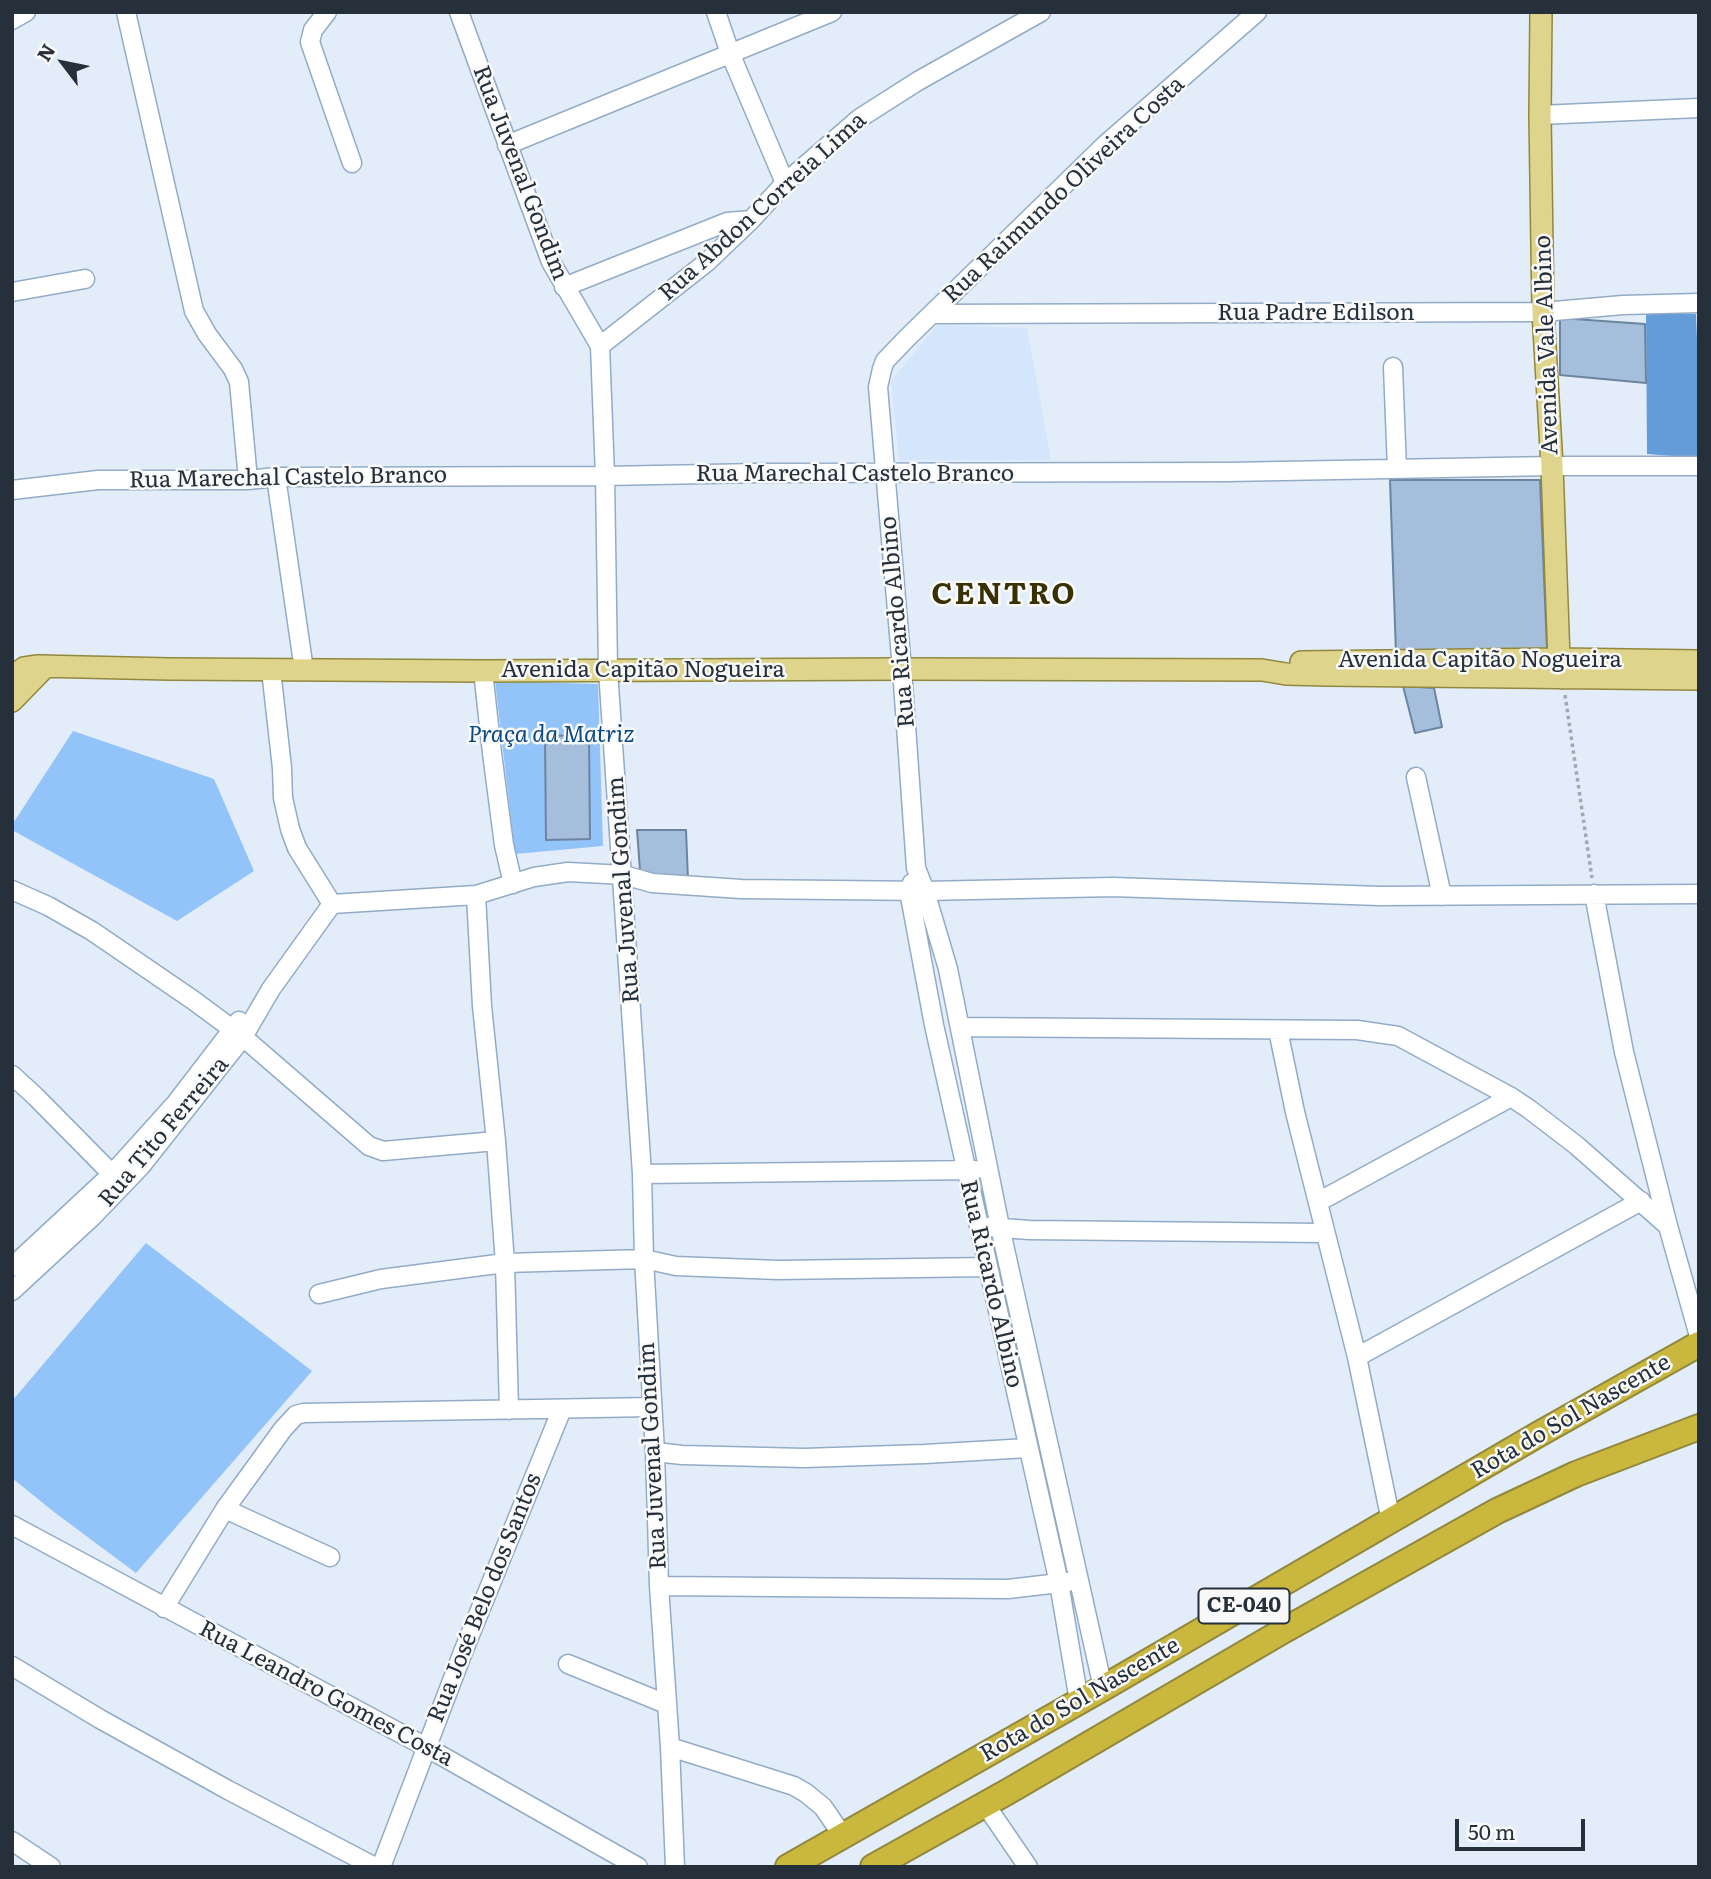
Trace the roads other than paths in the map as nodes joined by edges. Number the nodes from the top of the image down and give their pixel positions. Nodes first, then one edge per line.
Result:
1 (26, 12) edge
2 (126, 12) edge
3 (327, 12) edge
4 (458, 12) edge
5 (716, 12) edge
6 (832, 12) edge
7 (1041, 12) edge
8 (1257, 12) edge
9 (1541, 12) edge
10 (12, 20) edge
11 (730, 53) junction
12 (1699, 108) edge
13 (1540, 115) junction
14 (507, 145) junction
15 (352, 163) dead end
16 (785, 183) junction
17 (751, 220) junction
18 (85, 279) dead end
19 (564, 287) junction
20 (12, 292) edge
21 (1699, 303) edge
22 (1543, 312) junction
23 (933, 314) junction
24 (600, 346) junction
25 (1393, 367) dead end
26 (880, 376) joint
27 (1552, 466) junction
28 (1699, 466) edge
29 (1397, 469) junction
30 (885, 474) junction
31 (605, 476) junction
32 (275, 478) junction
33 (248, 480) junction
34 (12, 490) edge
35 (1699, 661) edge
36 (46, 666) junction
37 (1561, 668) junction
38 (902, 669) junction
39 (271, 670) junction
40 (304, 670) junction
41 (608, 670) junction
42 (16, 671) edge
43 (484, 671) junction
44 (1699, 679) edge
45 (12, 701) edge
46 (1416, 777) dead end
47 (624, 875) junction
48 (513, 884) junction
49 (12, 890) edge
50 (917, 891) junction
51 (1594, 894) junction
52 (1699, 894) edge
53 (476, 895) junction
54 (1442, 896) junction
55 (332, 904) junction
56 (960, 1027) junction
57 (1278, 1030) junction
58 (238, 1033) junction
59 (12, 1075) edge
60 (1511, 1097) junction
61 (496, 1141) junction
62 (988, 1168) junction
63 (966, 1171) junction
64 (111, 1174) junction
65 (642, 1174) junction
66 (1318, 1202) junction
67 (1642, 1202) junction
68 (979, 1226) junction
69 (1668, 1226) junction
70 (1000, 1227) junction
71 (1325, 1233) junction
72 (643, 1259) junction
73 (505, 1263) junction
74 (12, 1267) edge
75 (988, 1267) junction
76 (12, 1291) edge
77 (319, 1294) dead end
78 (1699, 1336) edge
79 (1026, 1343) junction
80 (1699, 1344) edge
81 (1006, 1349) junction
82 (1357, 1357) junction
83 (652, 1406) junction
84 (562, 1409) junction
85 (509, 1410) junction
86 (1699, 1426) edge
87 (1028, 1448) junction
88 (655, 1452) junction
89 (225, 1509) junction
90 (1391, 1521) junction
91 (12, 1525) edge
92 (330, 1557) dead end
93 (1080, 1580) junction
94 (1059, 1583) junction
95 (659, 1586) junction
96 (164, 1608) junction
97 (568, 1664) dead end
98 (12, 1666) edge
99 (1103, 1688) junction
100 (1079, 1701) junction
101 (666, 1704) junction
102 (426, 1747) junction
103 (670, 1747) junction
104 (985, 1804) junction
105 (843, 1836) junction
106 (12, 1841) edge
107 (51, 1867) edge
108 (374, 1867) edge
109 (381, 1867) edge
110 (638, 1867) edge
111 (675, 1867) edge
112 (788, 1867) edge
113 (873, 1867) edge
114 (1028, 1867) edge

1 - 10 street
2 - 33 street
3 - 15 street
4 - 14 street, Rua Juvenal Gondim
5 - 11 street
6 - 11 street
7 - 16 street, Rua Abdon Correia Lima
8 - 23 street, Rua Raimundo Oliveira Costa
9 - 13 main road, Avenida Vale Albino
11 - 14 street
11 - 16 street
12 - 13 street
13 - 22 main road, Avenida Vale Albino
14 - 19 street, Rua Juvenal Gondim
16 - 17 street, Rua Abdon Correia Lima
17 - 19 street
17 - 24 street, Rua Abdon Correia Lima
18 - 20 street
19 - 24 street, Rua Juvenal Gondim
21 - 22 street, Rua Padre Edilson
22 - 23 street, Rua Padre Edilson
22 - 27 main road, Avenida Vale Albino
23 - 26 street, Rua Raimundo Oliveira Costa
24 - 31 street, Rua Juvenal Gondim
25 - 29 street
26 - 30 street, Rua Ricardo Albino
27 - 28 street, Rua Marechal Castelo Branco
27 - 29 street, Rua Marechal Castelo Branco
27 - 37 main road, Avenida Vale Albino
29 - 30 street, Rua Marechal Castelo Branco
30 - 31 street, Rua Marechal Castelo Branco
30 - 38 street, Rua Ricardo Albino
31 - 32 street, Rua Marechal Castelo Branco
31 - 41 street, Rua Juvenal Gondim
32 - 33 street, Rua Marechal Castelo Branco
32 - 40 street
33 - 34 street, Rua Marechal Castelo Branco
35 - 37 main road, Avenida Capitão Nogueira
36 - 39 main road, Avenida Capitão Nogueira
36 - 42 main road, Avenida Capitão Nogueira
36 - 45 main road
37 - 38 main road, Avenida Capitão Nogueira
37 - 44 main road, Avenida Capitão Nogueira
38 - 41 main road, Avenida Capitão Nogueira
38 - 50 street, Rua Ricardo Albino
39 - 40 main road, Avenida Capitão Nogueira
39 - 55 street
40 - 43 main road, Avenida Capitão Nogueira
41 - 43 main road, Avenida Capitão Nogueira
41 - 47 street, Rua Juvenal Gondim
43 - 48 street
46 - 54 street
47 - 48 street
47 - 50 street
47 - 65 street, Rua Juvenal Gondim
48 - 53 street
49 - 58 street
50 - 54 street
50 - 56 street, Rua Ricardo Albino
50 - 63 street, Rua Ricardo Albino
51 - 52 street
51 - 54 street
51 - 69 street
53 - 55 street
53 - 61 street
55 - 58 street, Rua Tito Ferreira
56 - 57 street
56 - 62 street, Rua Ricardo Albino
57 - 60 street
57 - 66 street
58 - 61 street
58 - 64 street, Rua Tito Ferreira
58 - 76 street, Rua Tito Ferreira
59 - 64 street
60 - 66 street
60 - 67 street
61 - 73 street
62 - 63 street
62 - 70 street, Rua Ricardo Albino
63 - 65 street
63 - 68 street, Rua Ricardo Albino
64 - 74 street, Rua Tito Ferreira
65 - 72 street, Rua Juvenal Gondim
66 - 71 street
67 - 69 street
67 - 82 street
68 - 70 street
68 - 75 street, Rua Ricardo Albino
69 - 78 street
70 - 71 street
70 - 79 street, Rua Ricardo Albino
71 - 82 street
72 - 73 street
72 - 75 street
72 - 83 street, Rua Juvenal Gondim
73 - 77 street
73 - 85 street
75 - 81 street, Rua Ricardo Albino
79 - 81 street
79 - 93 street, Rua Ricardo Albino
80 - 90 highway, Rota do Sol Nascente / CE-040
81 - 87 street, Rua Ricardo Albino
82 - 90 street
83 - 84 street
83 - 88 street, Rua Juvenal Gondim
84 - 85 street
84 - 102 street, Rua José Belo dos Santos
85 - 89 street
86 - 104 highway, Rota do Sol Nascente / CE-040
87 - 88 street
87 - 94 street, Rua Ricardo Albino
88 - 95 street, Rua Juvenal Gondim
89 - 92 street
89 - 96 street
90 - 99 highway, Rota do Sol Nascente / CE-040
91 - 96 street, Rua Leandro Gomes Costa
93 - 94 street, Rua Juvenal Gondim
93 - 99 street, Rua Ricardo Albino
94 - 95 street, Rua Juvenal Gondim
94 - 100 street, Rua Ricardo Albino
95 - 101 street, Rua Juvenal Gondim
96 - 102 street, Rua Leandro Gomes Costa
97 - 101 street
98 - 108 street
99 - 100 highway, Rota do Sol Nascente / CE-040
100 - 105 highway, Rota do Sol Nascente / CE-040
101 - 103 street, Rua Juvenal Gondim
102 - 109 street, Rua José Belo dos Santos
102 - 110 street, Rua Leandro Gomes Costa
103 - 105 street
103 - 111 street, Rua Juvenal Gondim
104 - 113 highway, Rota do Sol Nascente / CE-040
104 - 114 street
105 - 112 highway, Rota do Sol Nascente / CE-040
106 - 107 street

